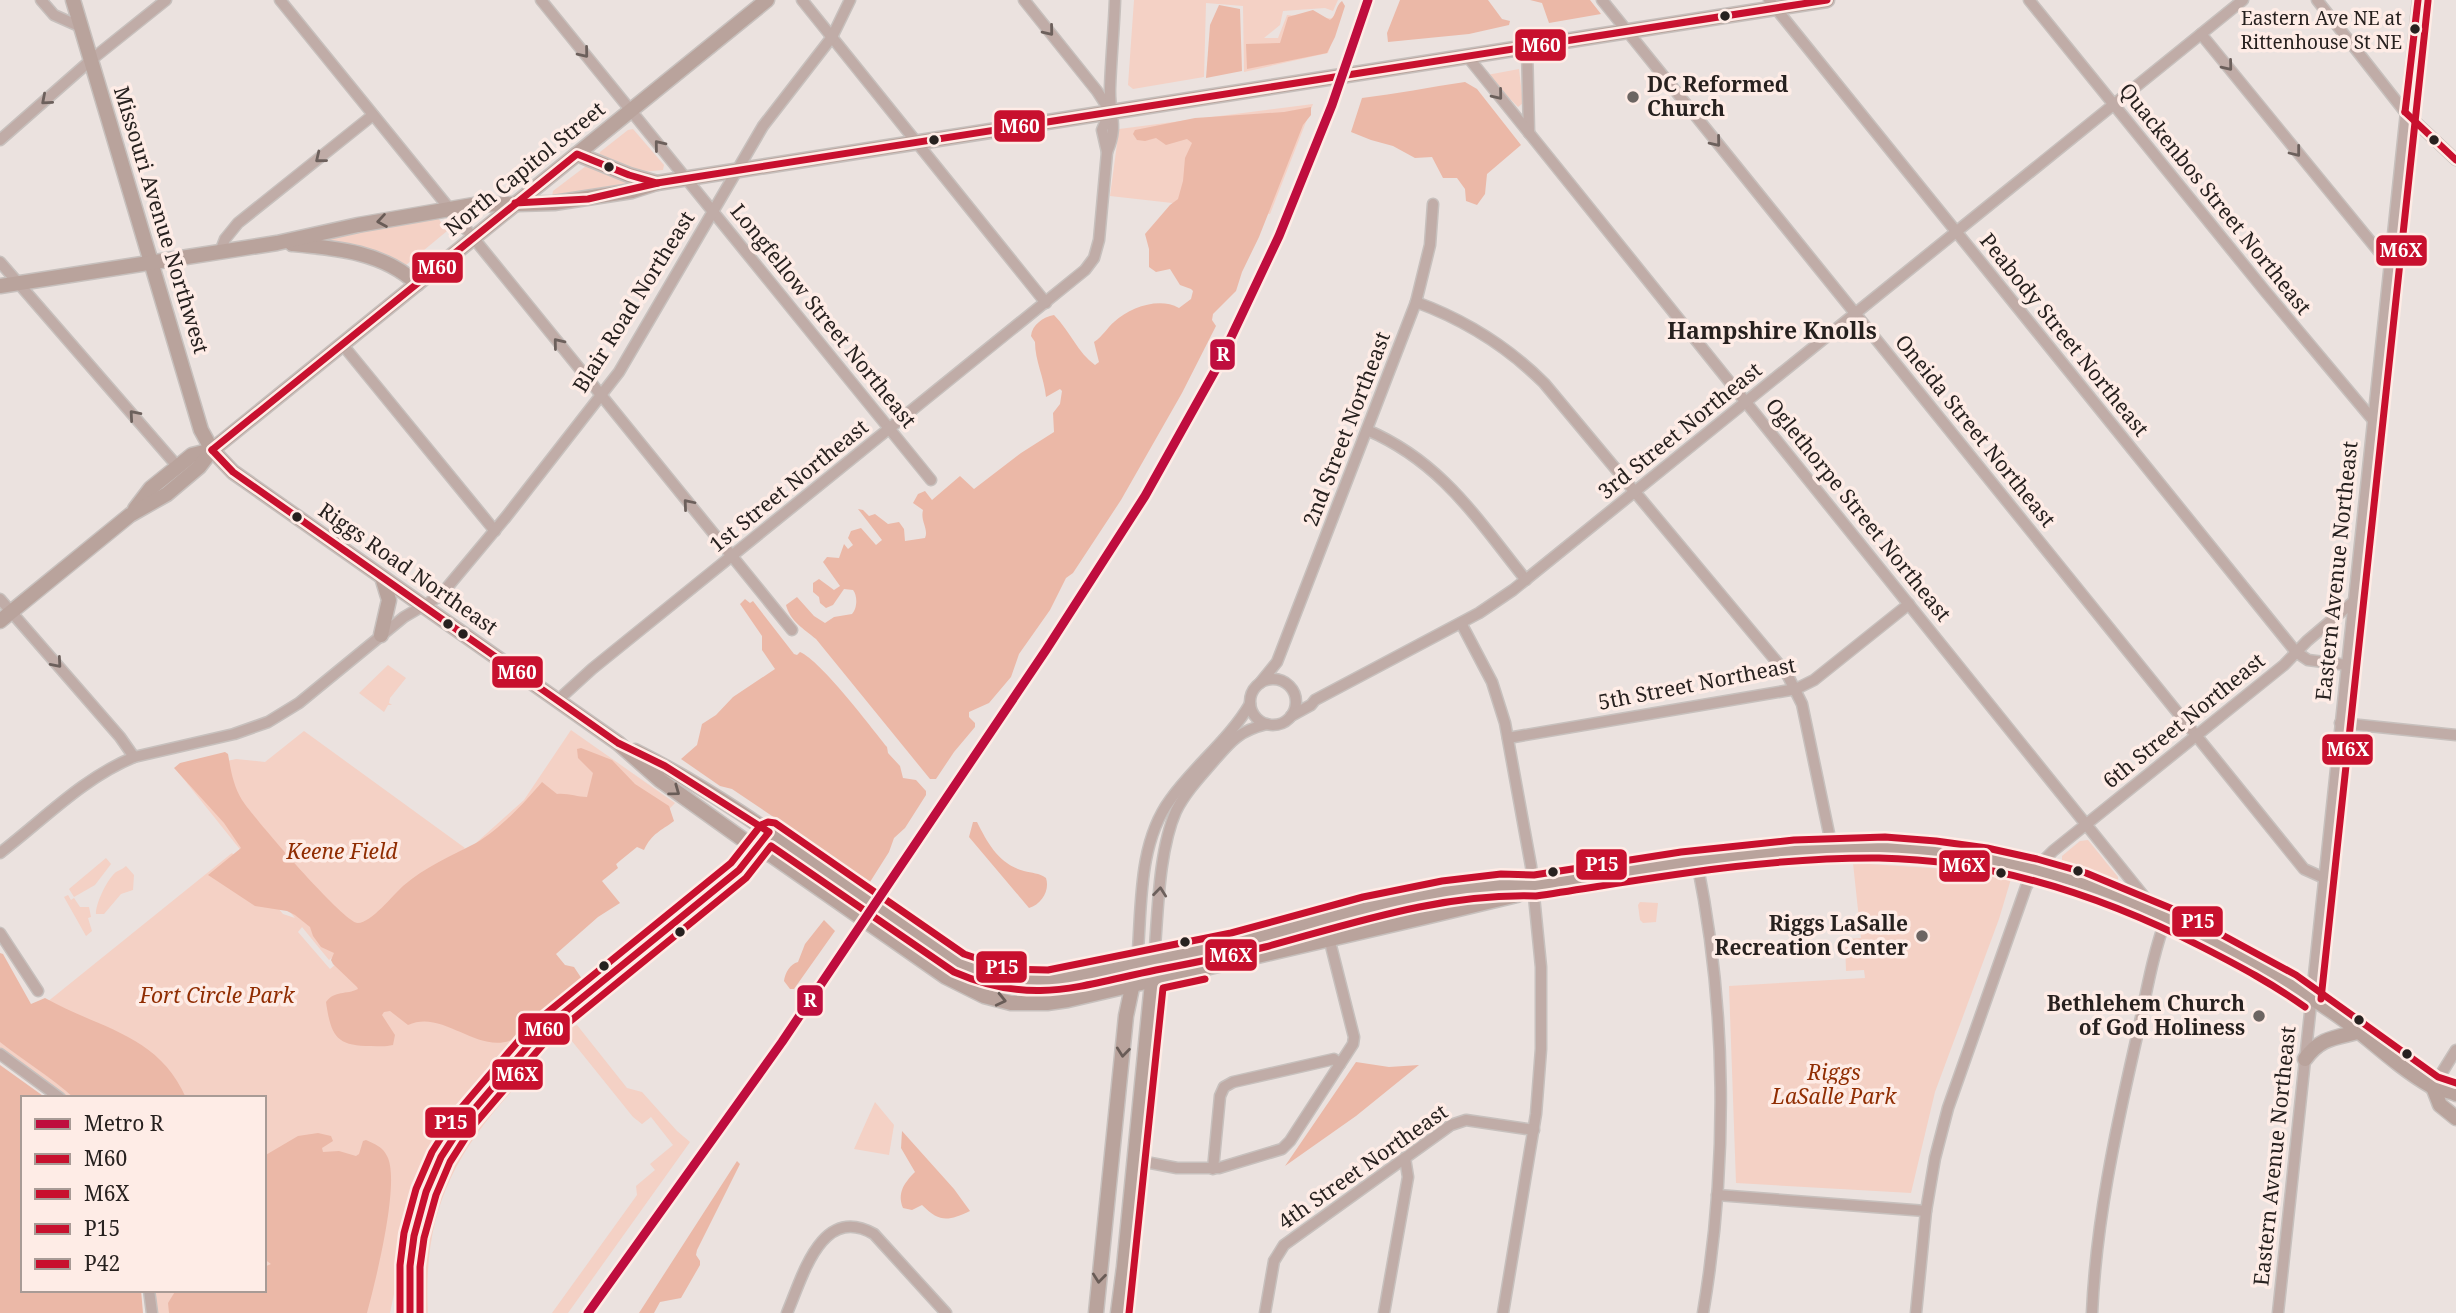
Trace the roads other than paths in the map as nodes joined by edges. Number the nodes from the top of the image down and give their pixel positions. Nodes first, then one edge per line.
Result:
1 (41, 0) edge
2 (73, 0) edge
3 (166, 0) edge
4 (280, 0) edge
5 (541, 0) edge
6 (767, 0) edge
7 (802, 0) edge
8 (850, 0) edge
9 (1024, 0) edge
10 (1115, 0) edge
11 (1602, 0) edge
12 (1827, 0) edge
13 (2029, 0) edge
14 (2243, 0) edge
15 (2317, 0) edge
16 (2418, 0) edge
17 (1772, 4) edge
18 (81, 27) junction
19 (1627, 31) junction
20 (2201, 34) junction
21 (832, 37) junction
22 (1527, 47) junction
23 (1467, 56) junction
24 (91, 60) junction
25 (2114, 104) junction
26 (631, 110) junction
27 (1110, 111) junction
28 (2405, 112) junction
29 (373, 116) junction
30 (1529, 133) junction
31 (0, 140) edge
32 (917, 143) junction
33 (577, 154) junction
34 (2456, 160) edge
35 (737, 172) junction
36 (687, 179) junction
37 (657, 183) junction
38 (515, 203) junction
39 (1433, 204) dead end
40 (449, 209) junction
41 (713, 212) junction
42 (1956, 232) junction
43 (473, 238) junction
44 (277, 243) junction
45 (220, 252) junction
46 (0, 262) edge
47 (152, 262) junction
48 (2389, 264) junction
49 (19, 283) junction
50 (417, 284) junction
51 (0, 286) edge
52 (1416, 302) junction
53 (1046, 303) junction
54 (1855, 314) junction
55 (342, 344) junction
56 (601, 396) junction
57 (1746, 402) junction
58 (2372, 420) junction
59 (890, 429) junction
60 (1367, 430) junction
61 (212, 450) junction
62 (178, 467) junction
63 (931, 480) dead end
64 (1635, 492) junction
65 (130, 515) junction
66 (495, 531) junction
67 (732, 556) junction
68 (382, 577) junction
69 (1526, 580) junction
70 (0, 598) edge
71 (2353, 602) junction
72 (1909, 604) junction
73 (425, 607) junction
74 (6, 617) edge
75 (1461, 623) junction
76 (792, 630) dead end
77 (381, 635) junction
78 (2296, 652) junction
79 (1277, 662) junction
80 (2347, 665) junction
81 (1284, 682) junction
82 (1260, 683) junction
83 (1797, 689) junction
84 (1293, 691) junction
85 (558, 700) junction
86 (1315, 700) junction
87 (1250, 704) junction
88 (1291, 716) junction
89 (2340, 723) junction
90 (1267, 724) junction
91 (2456, 735) edge
92 (2196, 736) junction
93 (1508, 738) junction
94 (618, 743) junction
95 (134, 757) junction
96 (2087, 824) junction
97 (769, 832) junction
98 (758, 848) junction
99 (1832, 848) junction
100 (0, 853) edge
101 (1697, 862) junction
102 (2037, 869) junction
103 (2324, 878) junction
104 (1534, 886) junction
105 (2162, 914) junction
106 (0, 933) edge
107 (1329, 938) junction
108 (1154, 960) junction
109 (1138, 963) junction
110 (1153, 979) junction
111 (1133, 985) junction
112 (38, 991) dead end
113 (2311, 998) junction
114 (2358, 1032) junction
115 (2456, 1050) edge
116 (0, 1054) edge
117 (2305, 1059) junction
118 (1340, 1064) junction
119 (2433, 1087) junction
120 (2456, 1094) edge
121 (57, 1096) edge
122 (2456, 1118) edge
123 (1534, 1130) junction
124 (1405, 1158) junction
125 (1135, 1160) junction
126 (1213, 1169) junction
127 (1717, 1195) junction
128 (1926, 1211) junction
129 (149, 1292) edge
130 (152, 1313) edge
131 (411, 1313) edge
132 (787, 1313) edge
133 (946, 1313) edge
134 (1096, 1313) edge
135 (1118, 1313) edge
136 (1265, 1313) edge
137 (1384, 1313) edge
138 (1503, 1313) edge
139 (1703, 1313) edge
140 (1916, 1313) edge
141 (2092, 1313) edge
142 (2278, 1313) edge

1 - 18 street
2 - 18 main road, Missouri Avenue Northwest
3 - 24 street
4 - 29 street
5 -> 26 street, Longfellow Street Northeast
6 - 26 main road, North Capitol Street
7 - 21 street
8 - 21 street, Blair Road Northeast
9 -> 27 street
10 - 27 street, 1st Street Northeast
11 - 19 street, Oneida Street Northeast
12 - 17 main road
13 - 25 street, Quackenbos Street Northeast
14 - 20 street, 3rd Street Northeast
15 - 28 street
16 - 28 street, Eastern Avenue Northeast
17 - 19 main road
17 - 42 street, Peabody Street Northeast
18 - 24 main road, Missouri Avenue Northwest
19 - 22 main road
19 -> 54 street, Oneida Street Northeast
20 - 25 street, 3rd Street Northeast
20 -> 48 street
21 - 32 street
21 - 35 street, Blair Road Northeast
22 - 23 main road
22 - 30 street
23 - 27 main road
23 -> 30 street, Oglethorpe Street Northeast
24 -> 31 street
24 - 47 main road, Missouri Avenue Northwest
25 - 42 street, 3rd Street Northeast
25 - 58 street, Quackenbos Street Northeast
26 - 33 main road, North Capitol Street
36 -> 26 street, Longfellow Street Northeast
27 - 32 main road
27 - 53 street, 1st Street Northeast
28 - 34 street
28 - 48 street, Eastern Avenue Northeast
29 - 40 street
29 -> 45 street
30 - 57 street, Oglethorpe Street Northeast
32 - 35 main road
32 - 53 street
33 - 37 main road
33 - 38 main road, North Capitol Street
35 - 36 main road
35 - 41 street, Blair Road Northeast
36 - 37 main road
36 - 41 street, Longfellow Street Northeast
37 - 38 main road
38 - 40 main road
38 - 43 main road, North Capitol Street
39 - 52 street, 2nd Street Northeast
40 - 43 street
40 -> 44 main road
41 - 56 street, Blair Road Northeast
41 - 59 street, Longfellow Street Northeast
42 - 54 street, 3rd Street Northeast
42 - 78 street, Peabody Street Northeast
43 - 50 main road, North Capitol Street
56 -> 43 street
44 - 45 main road
44 - 50 main road
45 - 47 main road
46 - 49 street
47 - 49 main road
47 - 61 main road, Missouri Avenue Northwest
48 - 58 street, Eastern Avenue Northeast
49 - 51 main road
62 -> 49 street
50 - 55 main road, North Capitol Street
52 - 60 street, 2nd Street Northeast
52 - 64 street
53 - 59 street, 1st Street Northeast
54 - 57 street, 3rd Street Northeast
54 - 92 street, Oneida Street Northeast
55 - 61 main road, North Capitol Street
55 - 66 street
56 - 66 street, Blair Road Northeast
67 -> 56 street
57 - 64 street, 3rd Street Northeast
57 - 72 street, Oglethorpe Street Northeast
58 - 71 street, Eastern Avenue Northeast
59 - 63 street, Longfellow Street Northeast
59 - 67 street, 1st Street Northeast
60 - 69 street
60 - 79 street, 2nd Street Northeast
61 - 62 main road
61 - 65 main road
61 - 68 main road, Riggs Road Northeast
62 - 65 main road
64 - 69 street, 3rd Street Northeast
64 - 83 street
65 - 74 main road
66 - 73 street, Blair Road Northeast
67 - 76 street
67 - 85 street, 1st Street Northeast
68 - 73 main road, Riggs Road Northeast
68 - 77 main road
69 - 75 street, 3rd Street Northeast
70 - 74 street
71 - 78 street, 6th Street Northeast
71 - 80 street, Eastern Avenue Northeast
72 - 83 street, 5th Street Northeast
72 - 96 street, Oglethorpe Street Northeast
73 - 77 street, Blair Road Northeast
73 - 85 main road, Riggs Road Northeast
74 -> 95 street
75 - 86 street, 3rd Street Northeast
75 - 93 street
77 - 95 street, Blair Road Northeast
78 - 80 street
78 - 92 street, 6th Street Northeast
79 - 81 street
79 - 82 street, 2nd Street Northeast
80 - 89 street, Eastern Avenue Northeast
81 - 82 street
81 - 84 street
82 - 87 street
83 - 93 street, 5th Street Northeast
83 - 99 street
84 - 86 street
84 - 88 street
85 - 94 main road, Riggs Road Northeast
86 - 88 street, 3rd Street Northeast
87 - 90 street
87 - 109 street
88 - 90 street
89 - 91 street
89 - 103 street, Eastern Avenue Northeast
108 -> 90 street
92 - 96 street, 6th Street Northeast
92 - 103 street, Oneida Street Northeast
93 - 104 street
94 - 97 main road, Riggs Road Northeast
94 -> 98 main road, Riggs Road Northeast
95 - 100 street, Blair Road Northeast
96 - 102 street, 6th Street Northeast
96 - 105 street, Oglethorpe Street Northeast
97 - 98 street
97 - 109 main road, Riggs Road Northeast
98 -> 111 main road, Riggs Road Northeast
98 - 131 street
99 - 101 main road, Riggs Road Northeast
99 - 102 main road, Riggs Road Northeast
101 - 104 main road, Riggs Road Northeast
101 - 127 street
102 - 105 main road, Riggs Road Northeast
102 - 128 street, 6th Street Northeast
103 - 113 street, Eastern Avenue Northeast
104 - 107 main road, Riggs Road Northeast
104 - 108 main road, Riggs Road Northeast
104 - 123 street
105 - 113 main road, Riggs Road Northeast
105 - 141 street
106 - 112 street
107 - 110 main road, Riggs Road Northeast
107 - 118 street
108 - 109 main road, Riggs Road Northeast
108 - 110 main road
109 - 111 main road
110 - 111 main road, Riggs Road Northeast
110 - 125 main road
111 -> 134 main road
113 - 114 main road, Riggs Road Northeast
113 - 117 street, Eastern Avenue Northeast
114 - 117 main road
114 - 119 main road, Riggs Road Northeast
115 - 119 street
116 - 121 street
117 - 142 street, Eastern Avenue Northeast
118 - 126 street
118 - 126 street
119 - 120 main road
119 - 122 main road
123 - 124 street, 4th Street Northeast
123 - 138 street
124 - 136 street, 4th Street Northeast
124 - 137 street
125 - 126 street
125 - 135 main road
127 - 128 street
127 - 139 street
128 - 140 street, 6th Street Northeast
129 - 130 street
132 - 133 street

